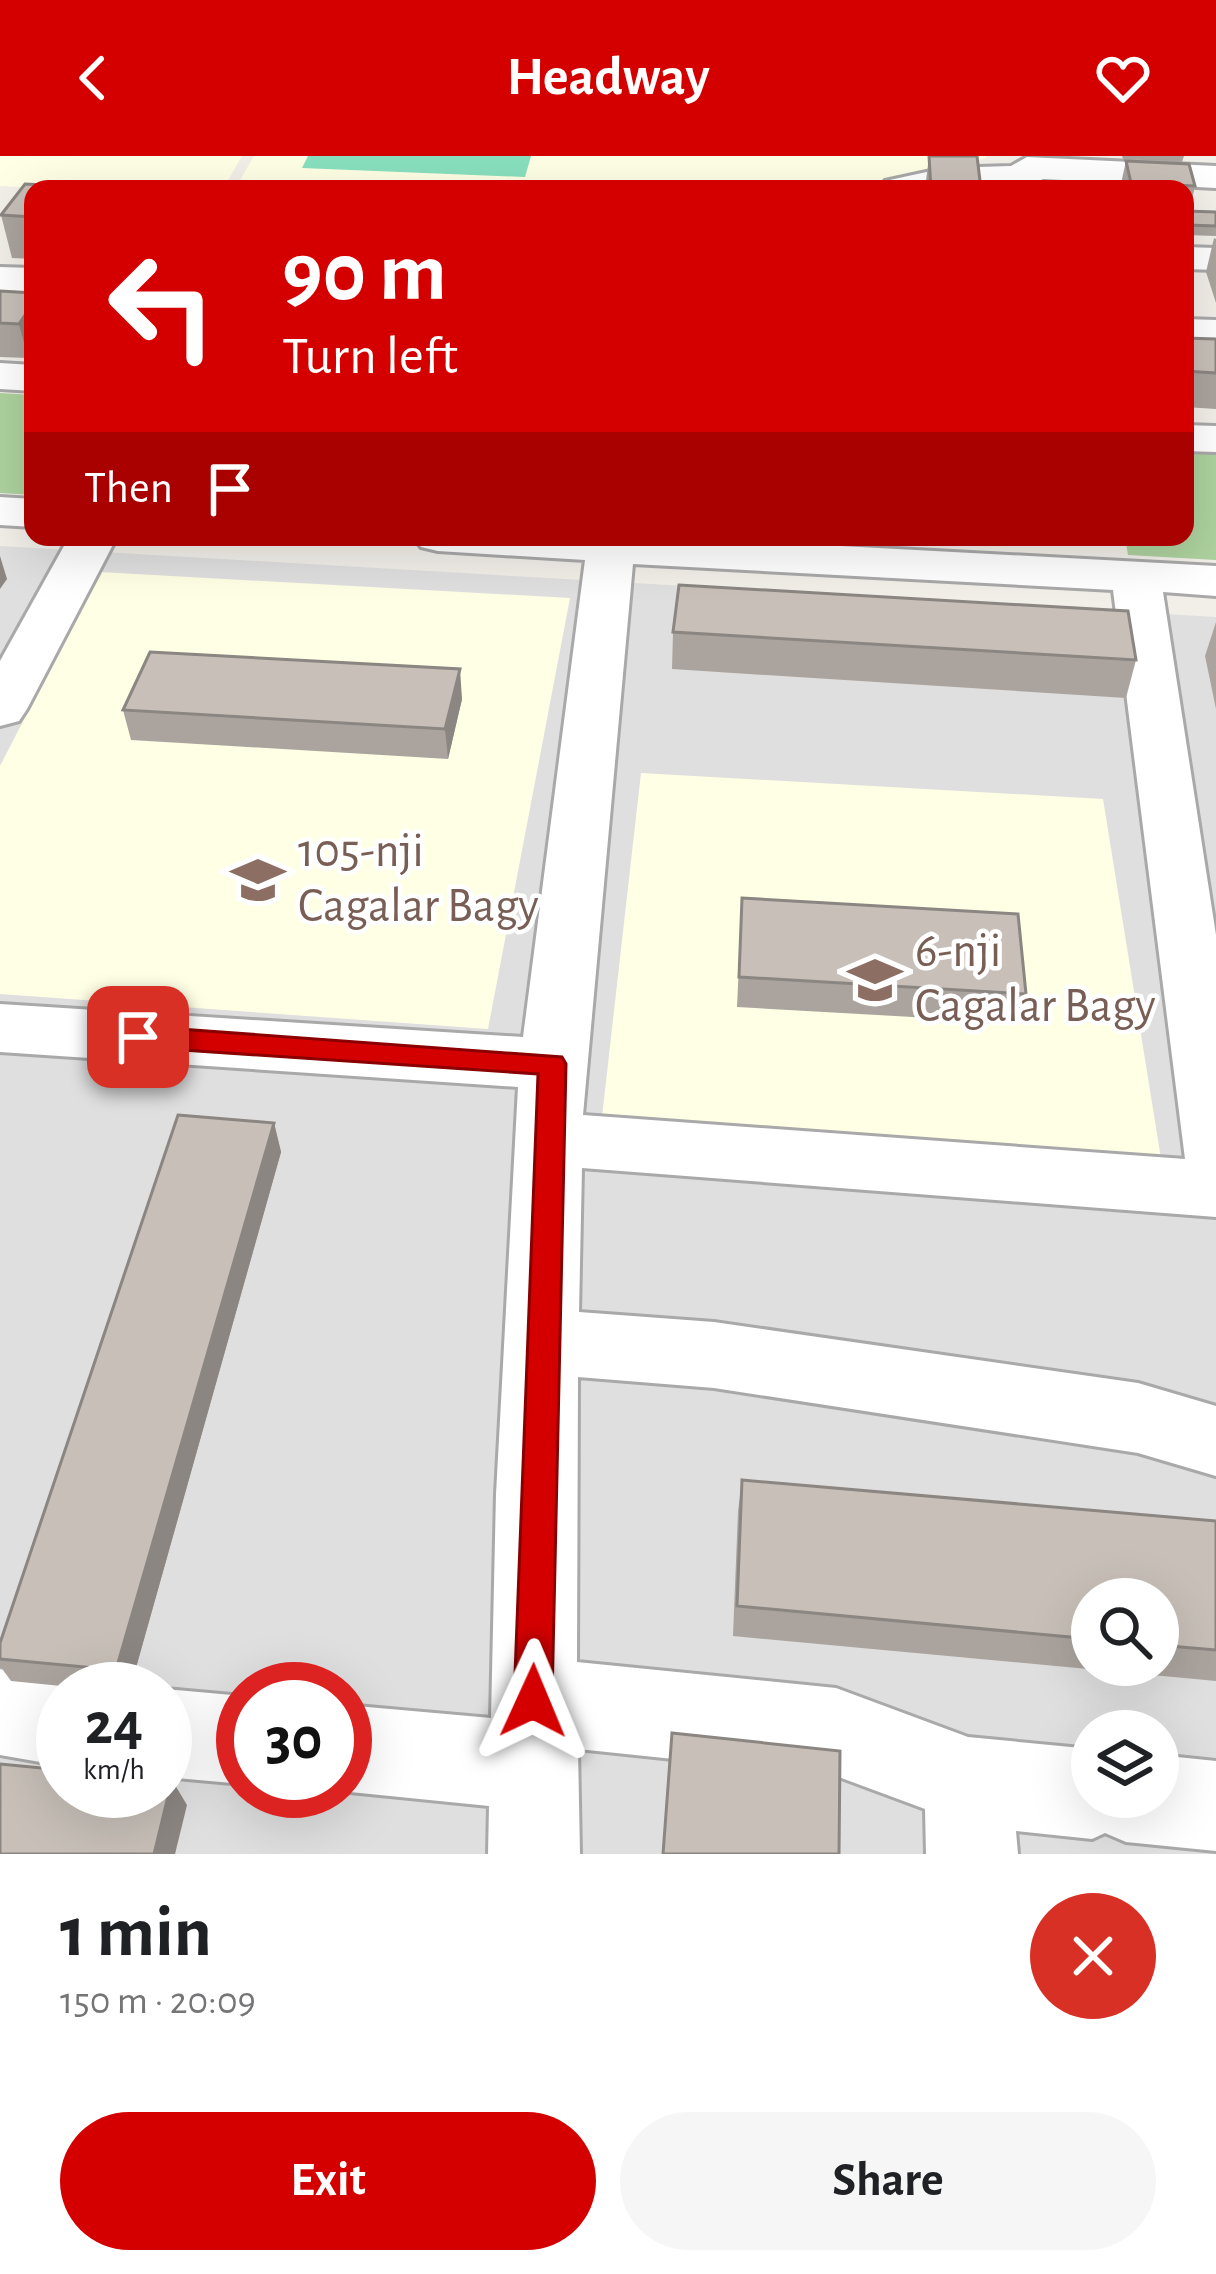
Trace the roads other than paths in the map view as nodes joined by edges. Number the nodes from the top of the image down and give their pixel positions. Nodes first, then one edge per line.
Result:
1 (1028, 172) edge
2 (1216, 177) edge
3 (940, 180) edge
4 (87, 546) edge
5 (588, 546) edge
6 (611, 548) junction
7 (1106, 562) edge
8 (1216, 581) edge
9 (0, 709) edge
10 (1188, 756) edge
11 (0, 1028) edge
12 (552, 1064) junction
13 (549, 1139) junction
14 (1216, 1153) edge
15 (1216, 1189) edge
16 (542, 1342) junction
17 (1216, 1442) edge
18 (0, 1712) edge
19 (36, 1718) edge
20 (534, 1734) junction
21 (372, 1747) edge
22 (1071, 1798) edge
23 (1179, 1802) edge
24 (1216, 1806) edge
25 (970, 1818) edge
26 (535, 1854) edge

1 - 2 street
1 - 3 street
4 - 9 street
5 - 6 street
6 - 7 street
6 - 12 street
7 - 8 street
7 - 10 street
10 - 14 street
11 - 12 street
12 - 13 street
13 - 15 street
13 - 16 street
16 - 17 street
16 - 20 street
18 - 19 street
20 - 21 street
20 - 25 street
20 - 26 street
22 - 25 street
23 - 24 street

